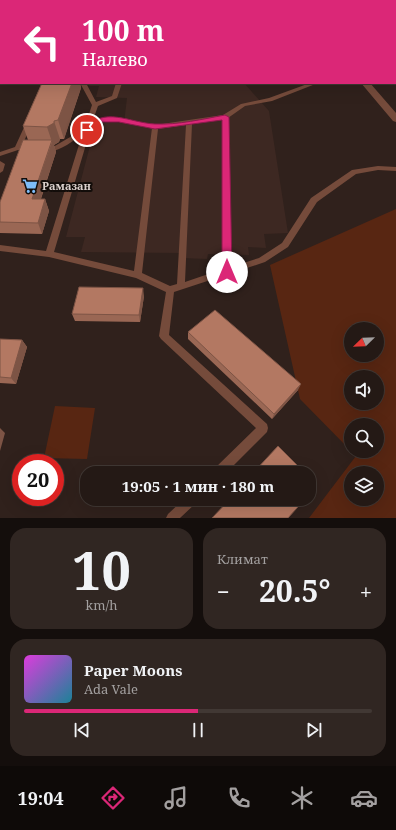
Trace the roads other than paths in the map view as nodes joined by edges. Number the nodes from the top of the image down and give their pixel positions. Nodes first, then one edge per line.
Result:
1 (84, 84) edge
2 (119, 84) edge
3 (312, 84) edge
4 (366, 84) edge
5 (95, 105) junction
6 (225, 117) junction
7 (30, 119) edge
8 (396, 119) edge
9 (189, 123) junction
10 (155, 127) junction
11 (87, 130) junction
12 (18, 148) junction
13 (0, 154) edge
14 (0, 163) edge
15 (396, 169) edge
16 (0, 171) edge
17 (0, 248) edge
18 (49, 254) junction
19 (227, 272) junction
20 (138, 275) junction
21 (181, 286) junction
22 (170, 290) junction
23 (225, 466) edge
24 (185, 506) edge
25 (172, 518) edge

1 - 5 lane
2 - 5 lane
3 - 6 lane
4 - 8 street
5 - 11 lane
6 - 9 lane
6 - 19 lane
7 - 12 lane
9 - 10 lane
9 - 21 lane
10 - 11 lane
10 - 20 lane
11 - 12 lane
11 - 18 lane
12 - 13 lane
14 - 16 lane
15 - 19 lane
17 - 18 lane
18 - 20 lane
19 - 21 lane
20 - 22 lane
21 - 22 lane
22 - 23 lane
24 - 25 lane

